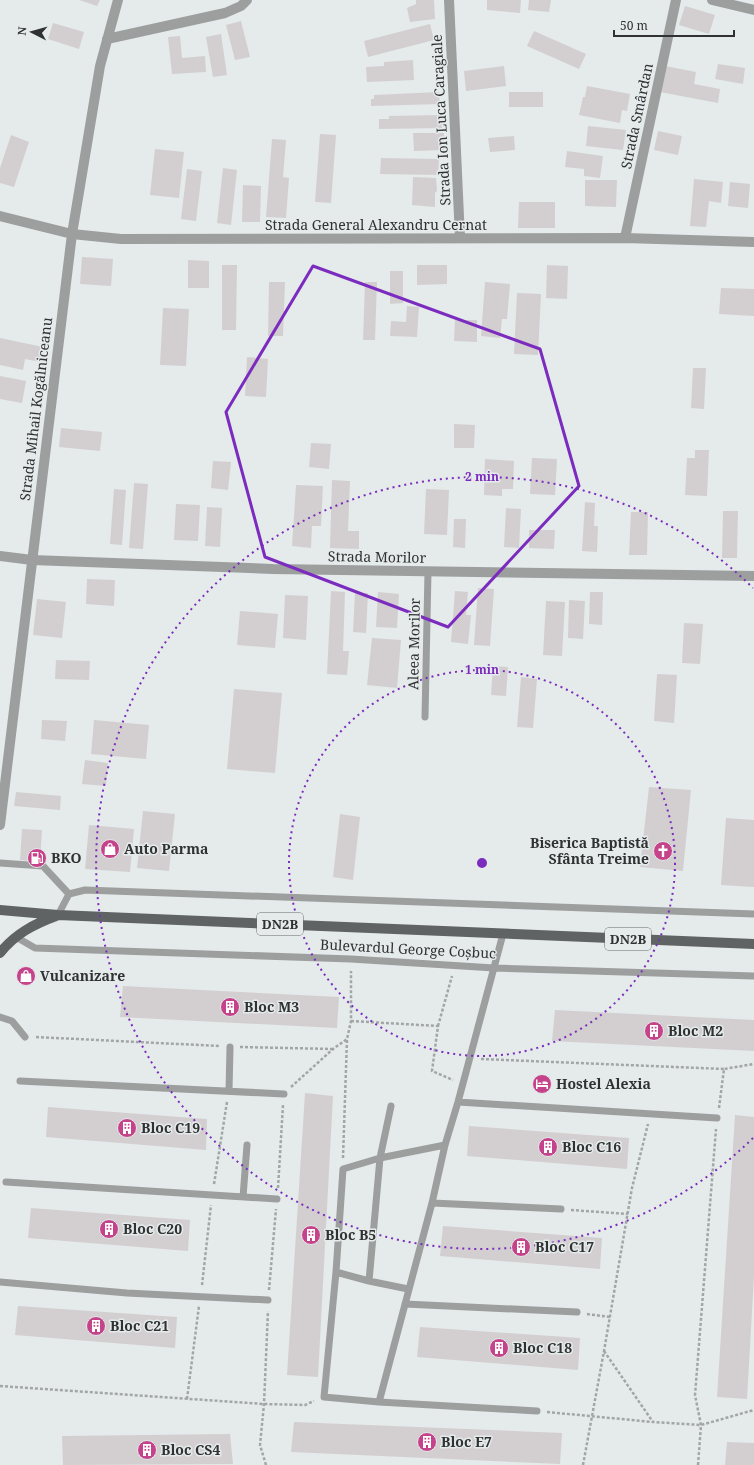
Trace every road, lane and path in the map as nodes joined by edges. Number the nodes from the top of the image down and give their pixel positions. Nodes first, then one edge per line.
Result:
1 (118, 0) edge
2 (247, 0) edge
3 (449, 0) edge
4 (676, 0) edge
5 (712, 0) edge
6 (754, 10) edge
7 (107, 39) junction
8 (0, 216) edge
9 (72, 234) junction
10 (460, 238) junction
11 (625, 238) junction
12 (754, 242) edge
13 (0, 556) edge
14 (32, 560) junction
15 (428, 571) junction
16 (754, 576) edge
17 (425, 717) dead end
18 (0, 826) edge
19 (0, 863) edge
20 (69, 894) junction
21 (0, 910) edge
22 (754, 914) edge
23 (58, 915) junction
24 (502, 934) junction
25 (16, 937) junction
26 (754, 944) edge
27 (0, 953) edge
28 (351, 959) junction
29 (454, 966) junction
30 (494, 968) junction
31 (754, 976) edge
32 (0, 1017) edge
33 (351, 1021) junction
34 (438, 1026) junction
35 (25, 1037) joint
36 (347, 1040) junction
37 (230, 1047) junction
38 (333, 1049) junction
39 (470, 1059) junction
40 (754, 1064) edge
41 (724, 1069) junction
42 (20, 1081) dead end
43 (463, 1084) junction
44 (229, 1091) junction
45 (284, 1094) junction
46 (458, 1102) junction
47 (391, 1106) dead end
48 (650, 1113) junction
49 (717, 1118) junction
50 (247, 1145) dead end
51 (445, 1145) junction
52 (380, 1158) junction
53 (343, 1169) junction
54 (6, 1182) dead end
55 (213, 1195) junction
56 (243, 1197) junction
57 (277, 1199) junction
58 (432, 1203) junction
59 (561, 1209) joint
60 (628, 1214) junction
61 (336, 1272) junction
62 (369, 1281) junction
63 (0, 1282) edge
64 (408, 1290) junction
65 (200, 1297) junction
66 (268, 1300) junction
67 (405, 1304) junction
68 (577, 1312) joint
69 (610, 1317) junction
70 (604, 1351) junction
71 (0, 1386) edge
72 (324, 1397) junction
73 (187, 1399) junction
74 (379, 1402) junction
75 (264, 1404) junction
76 (754, 1410) edge
77 (537, 1411) joint
78 (593, 1416) junction
79 (653, 1422) junction
80 (701, 1425) junction
81 (266, 1465) edge
82 (583, 1465) edge
83 (698, 1465) edge

1 - 7 street, Strada Mihail Kogălniceanu
2 - 7 street
3 - 10 street, Strada Ion Luca Caragiale
4 - 11 street, Strada Smârdan
5 - 6 street
7 - 9 street, Strada Mihail Kogălniceanu
8 - 9 street, Strada General Alexandru Cernat
9 - 10 street, Strada General Alexandru Cernat
9 - 14 street, Strada Mihail Kogălniceanu
10 - 11 street, Strada General Alexandru Cernat
11 - 12 street, Strada General Alexandru Cernat
13 - 14 street, Strada Morilor
14 - 15 street, Strada Morilor
14 - 18 street, Strada Mihail Kogălniceanu
15 - 16 street, Strada Morilor
15 - 17 lane, Aleea Morilor
19 - 20 lane
20 - 22 lane
20 - 23 lane
21 - 23 main road, Bulevardul George Coșbuc / DN2B
23 - 24 main road, Bulevardul George Coșbuc / DN2B
23 - 25 main road
24 - 26 main road, Bulevardul George Coșbuc / DN2B
24 - 30 lane
25 - 27 main road
25 - 28 lane, Bulevardul George Coșbuc
28 - 29 lane, Bulevardul George Coșbuc
28 - 33 path
29 - 30 lane, Bulevardul George Coșbuc
29 - 34 path
30 - 31 lane, Bulevardul George Coșbuc
30 - 39 lane
32 - 35 lane
33 - 34 path
33 - 36 path
34 - 43 path
35 - 37 path
36 - 38 path
36 - 53 path
37 - 38 path
37 - 44 lane
38 - 45 path
39 - 41 path
39 - 43 lane
40 - 41 path
41 - 49 path
42 - 44 lane
43 - 46 lane
44 - 45 lane
44 - 55 path
45 - 57 path
46 - 48 lane
46 - 51 lane
47 - 52 lane
48 - 49 lane
48 - 60 path
49 - 80 path
50 - 56 lane
51 - 52 lane
51 - 58 lane
52 - 53 lane
52 - 62 lane
53 - 61 lane
54 - 55 lane
55 - 56 lane
55 - 65 path
56 - 57 lane
57 - 66 path
58 - 59 lane
58 - 64 lane
59 - 60 path
60 - 69 path
61 - 62 lane
61 - 72 lane
62 - 64 lane
63 - 65 lane
64 - 67 lane
65 - 66 lane
65 - 73 path
66 - 75 path
67 - 68 lane
67 - 74 lane
68 - 69 path
69 - 70 path
70 - 78 path
70 - 79 path
71 - 73 path
72 - 74 lane
72 - 75 path
73 - 75 path
74 - 77 lane
75 - 81 path
76 - 80 path
77 - 78 path
78 - 79 path
78 - 82 path
79 - 80 path
80 - 83 path

